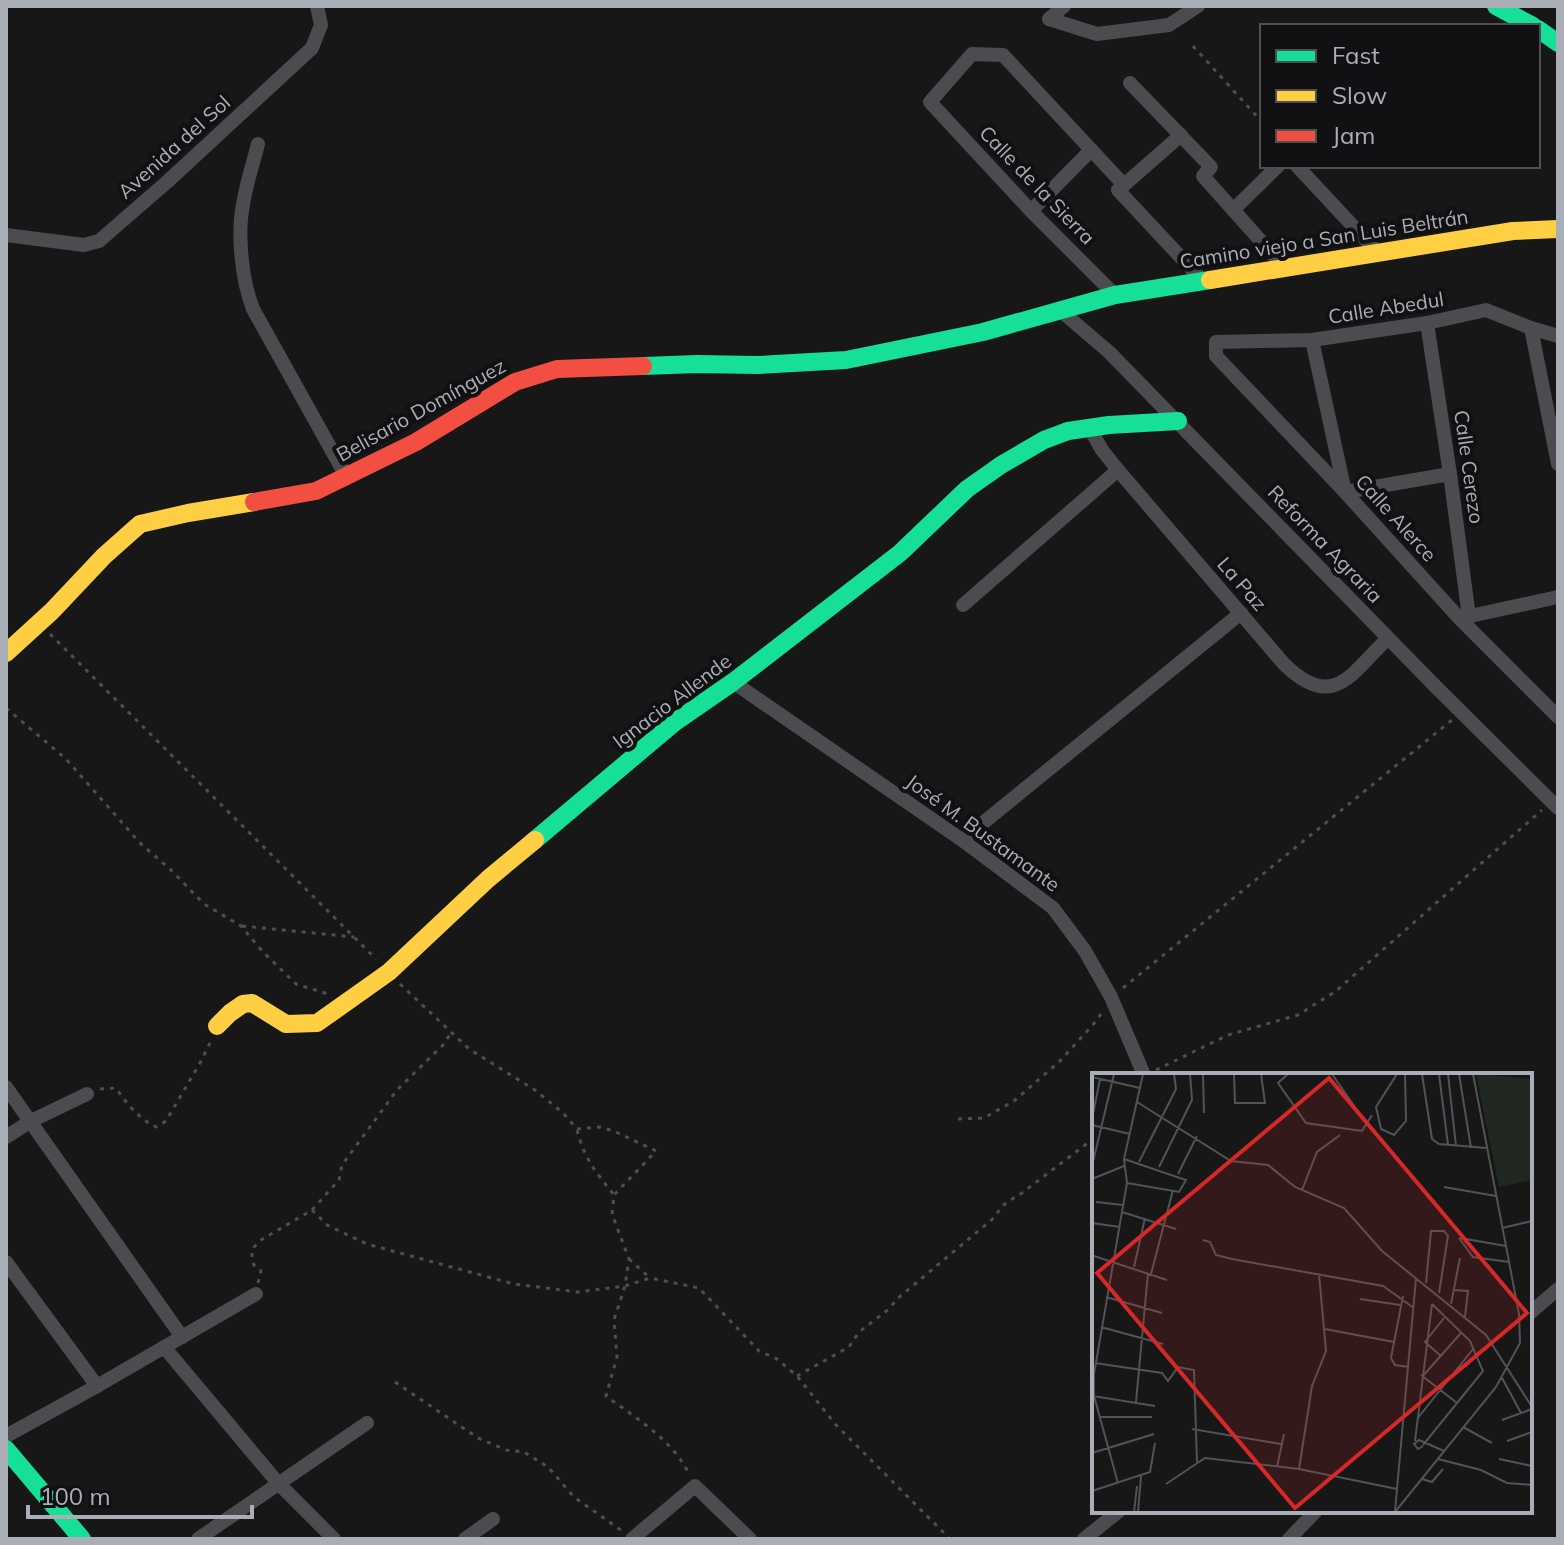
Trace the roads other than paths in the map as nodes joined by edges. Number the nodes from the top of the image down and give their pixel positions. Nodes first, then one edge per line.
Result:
1 (1064, 6) edge
2 (1198, 6) edge
3 (1496, 6) edge
4 (314, 7) edge
5 (1529, 24) edge
6 (1540, 30) edge
7 (1558, 43) edge
8 (1130, 83) dead end
9 (1181, 135) junction
10 (258, 144) dead end
11 (1091, 150) junction
12 (1276, 168) edge
13 (1299, 168) edge
14 (1124, 185) junction
15 (1233, 210) junction
16 (1031, 211) junction
17 (1558, 229) edge
18 (6, 235) edge
19 (1378, 253) junction
20 (1285, 268) junction
21 (1203, 281) junction
22 (1107, 298) junction
23 (1061, 311) junction
24 (1427, 323) junction
25 (1531, 328) junction
26 (1558, 336) edge
27 (1312, 340) junction
28 (1216, 342) joint
29 (1178, 421) junction
30 (1089, 427) junction
31 (1558, 464) edge
32 (1118, 470) junction
33 (1450, 474) junction
34 (346, 476) junction
35 (1345, 492) junction
36 (1558, 597) edge
37 (963, 605) dead end
38 (1241, 613) junction
39 (1465, 618) junction
40 (1388, 638) junction
41 (6, 653) edge
42 (733, 682) junction
43 (1558, 717) edge
44 (1555, 805) edge
45 (962, 840) junction
46 (217, 1026) road end
47 (1150, 1073) edge
48 (6, 1087) edge
49 (87, 1094) road end
50 (31, 1121) junction
51 (6, 1137) edge
52 (6, 1262) edge
53 (1558, 1289) edge
54 (256, 1294) road end
55 (1532, 1311) edge
56 (182, 1337) junction
57 (164, 1347) junction
58 (97, 1386) junction
59 (367, 1423) dead end
60 (6, 1436) edge
61 (6, 1449) edge
62 (278, 1483) junction
63 (1116, 1513) edge
64 (1314, 1513) edge
65 (493, 1519) dead end
66 (632, 1538) edge
67 (82, 1539) edge
68 (198, 1539) edge
69 (334, 1539) edge
70 (465, 1539) edge
71 (750, 1539) edge
72 (1084, 1539) edge
73 (1289, 1539) edge

1 - 2 street
3 - 5 street
4 - 18 street, Avenida del Sol
6 - 7 street
8 - 9 street
9 - 14 street
9 - 15 street
10 - 34 street
11 - 14 street
11 - 16 street
11 - 16 street, Calle de la Sierra
12 - 15 street
13 - 19 street
14 - 21 street
15 - 20 street
16 - 22 street, Calle de la Sierra
17 - 19 street, Camino viejo a San Luis Beltrán
19 - 20 street, Camino viejo a San Luis Beltrán
20 - 21 street, Camino viejo a San Luis Beltrán
21 - 22 street, Camino viejo a San Luis Beltrán
22 - 23 street, Belisario Domínguez
23 - 29 street, Reforma Agraria
23 - 34 street, Belisario Domínguez
24 - 25 street, Calle Abedul
24 - 27 street, Calle Abedul
24 - 33 street, Calle Cerezo
25 - 26 street, Calle Abedul
25 - 31 street
27 - 28 street, Calle Abedul
27 - 35 street
28 - 35 street, Calle Alerce
29 - 30 street, Ignacio Allende
29 - 40 street, Reforma Agraria
30 - 32 street, La Paz
30 - 42 street, Ignacio Allende
32 - 37 street
32 - 38 street, La Paz
33 - 35 street
33 - 39 street, Calle Cerezo
34 - 41 street, Belisario Domínguez
35 - 39 street, Calle Alerce
36 - 39 street
38 - 40 street, La Paz
38 - 45 street
39 - 43 street, Calle Alerce
40 - 44 street, Reforma Agraria
42 - 45 street, José M. Bustamante
42 - 46 street, Ignacio Allende
45 - 47 street, José M. Bustamante
48 - 50 street
49 - 50 street
50 - 51 street
50 - 56 street
52 - 58 street
53 - 55 street
54 - 56 street
56 - 57 street
57 - 58 street
57 - 62 street
58 - 60 street
59 - 62 street
61 - 67 street
62 - 68 street
62 - 69 street
63 - 72 street
64 - 73 street
65 - 70 street
66 - 71 street

